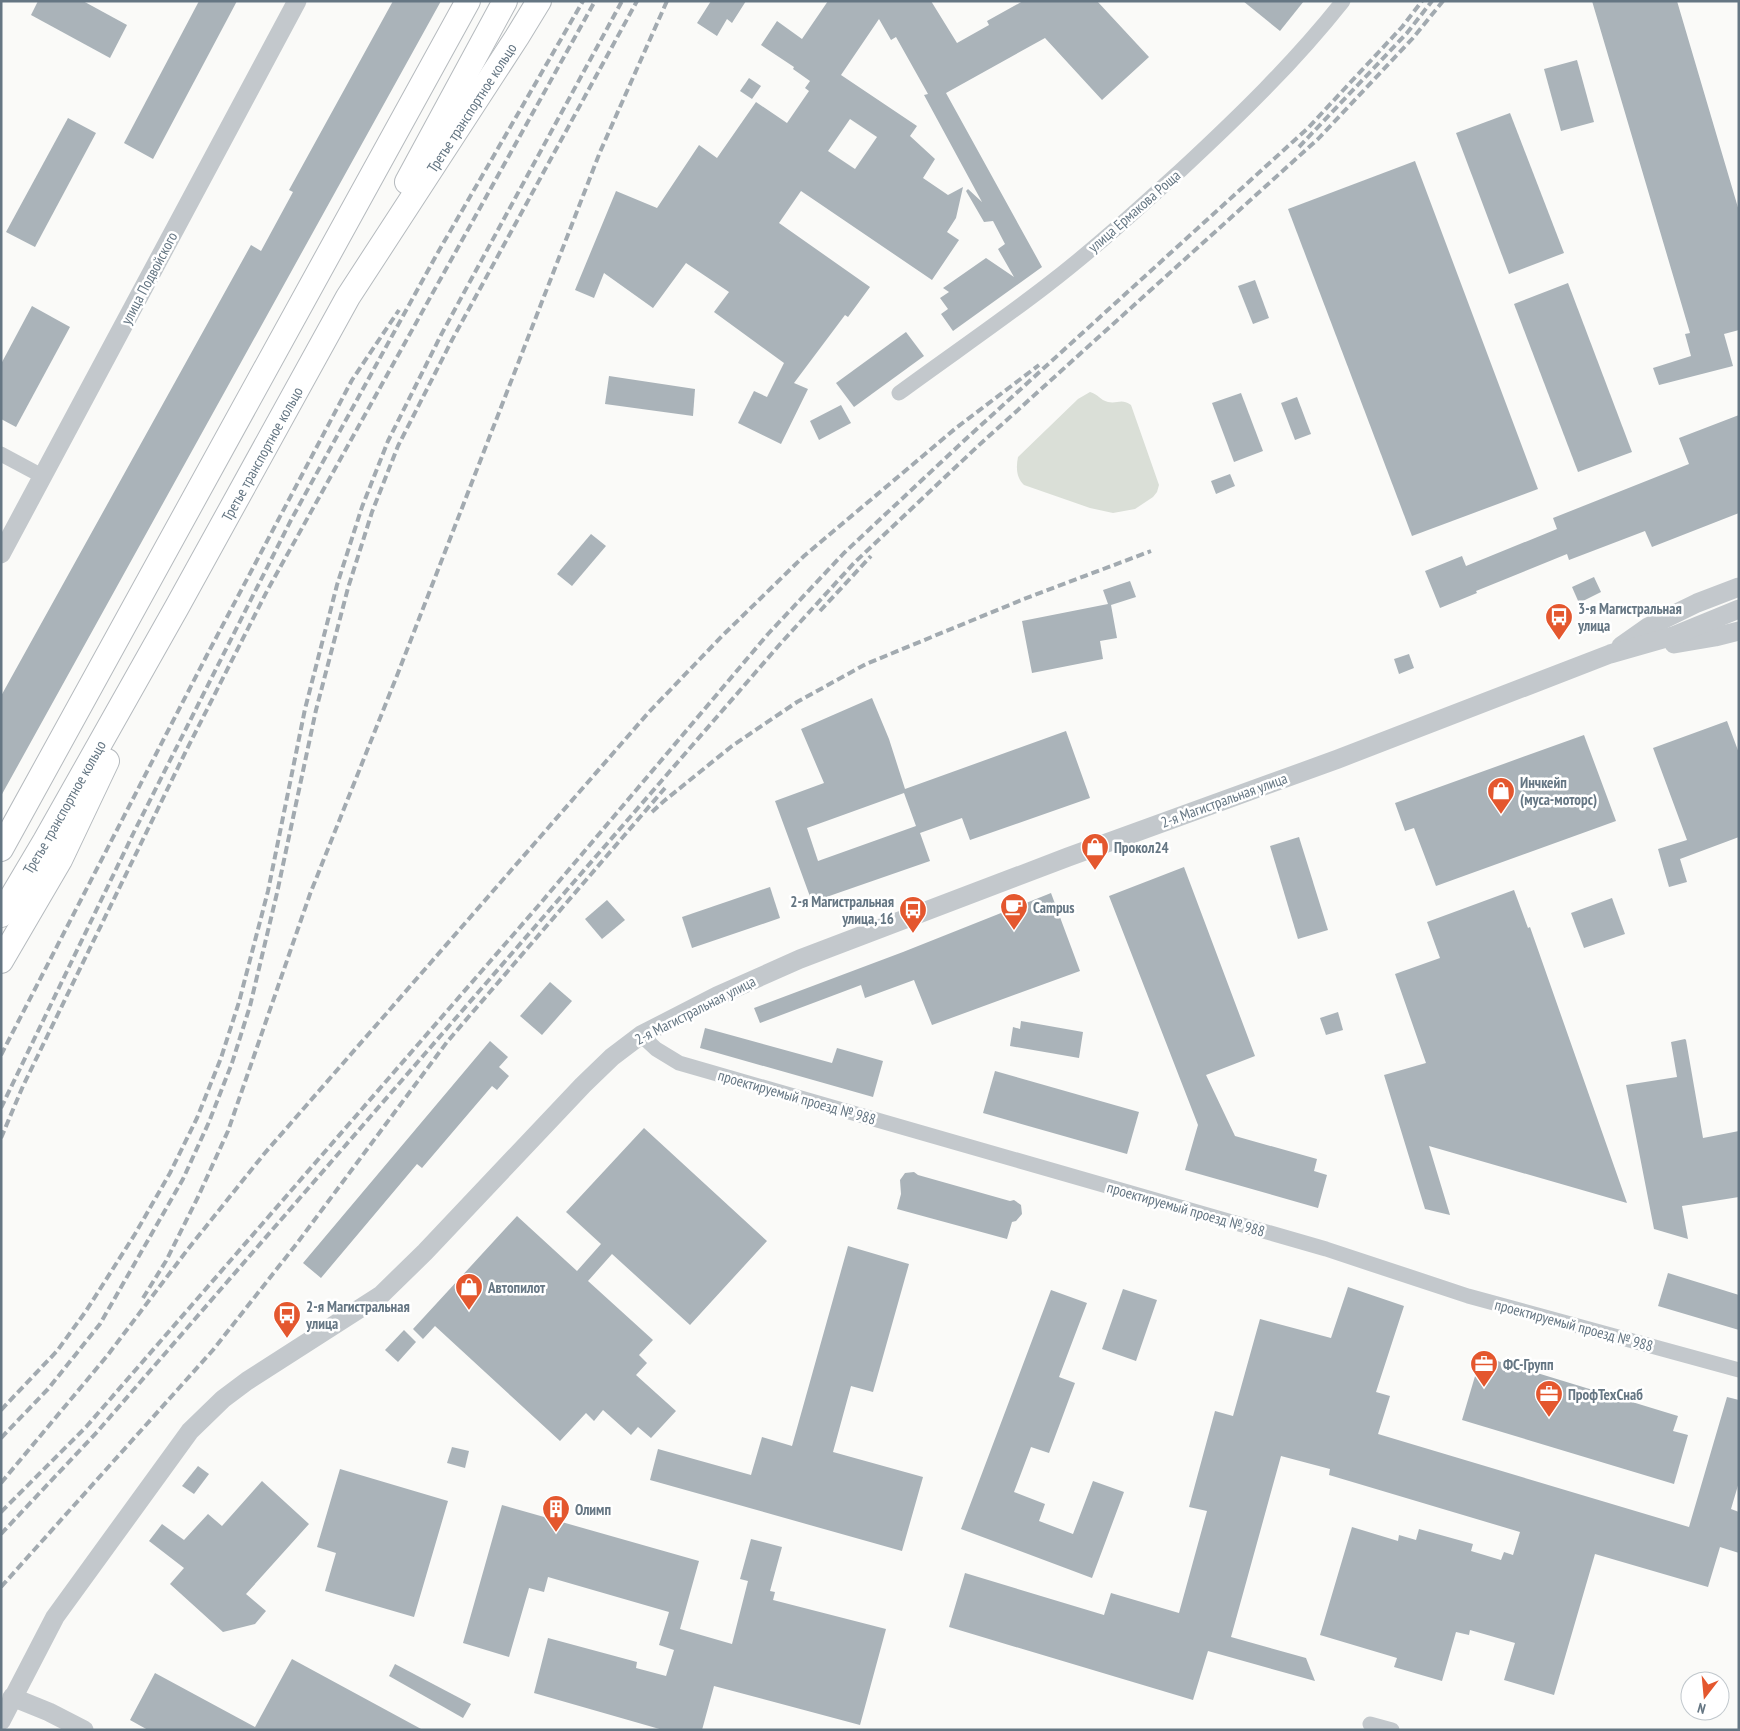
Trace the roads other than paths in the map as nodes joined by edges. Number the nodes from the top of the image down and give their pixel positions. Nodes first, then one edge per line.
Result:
1 (298, 1) edge
2 (468, 1) edge
3 (504, 1) edge
4 (539, 1) edge
5 (1343, 1) edge
6 (348, 296) junction
7 (899, 393) dead end
8 (1, 454) edge
9 (42, 476) junction
10 (1, 554) edge
11 (1739, 587) edge
12 (177, 607) junction
13 (1739, 610) edge
14 (1739, 631) edge
15 (1613, 653) junction
16 (1, 849) edge
17 (1, 915) edge
18 (1, 961) edge
19 (641, 1034) junction
20 (1739, 1370) edge
21 (12, 1697) junction
22 (1, 1721) edge
23 (1370, 1724) dead end
24 (84, 1730) edge
25 (1392, 1730) edge

1 - 9 street, улица Подвойского
2 - 16 main road
3 - 6 main road, Третье транспортное кольцо
4 - 6 main road, Третье транспортное кольцо
5 - 7 street, улица Ермакова Роща
6 - 12 main road, Третье транспортное кольцо
8 - 9 street
9 - 10 street, улица Подвойского
11 - 15 street, 2-я Магистральная улица
12 - 17 main road, Третье транспортное кольцо
12 - 18 main road
13 - 15 street, 2-я Магистральная улица
14 - 15 street
15 - 19 street, 2-я Магистральная улица
19 - 20 street, проектируемый проезд № 988
19 - 21 street, 2-я Магистральная улица
21 - 22 street, 2-я Магистральная улица
21 - 24 street
23 - 25 street

